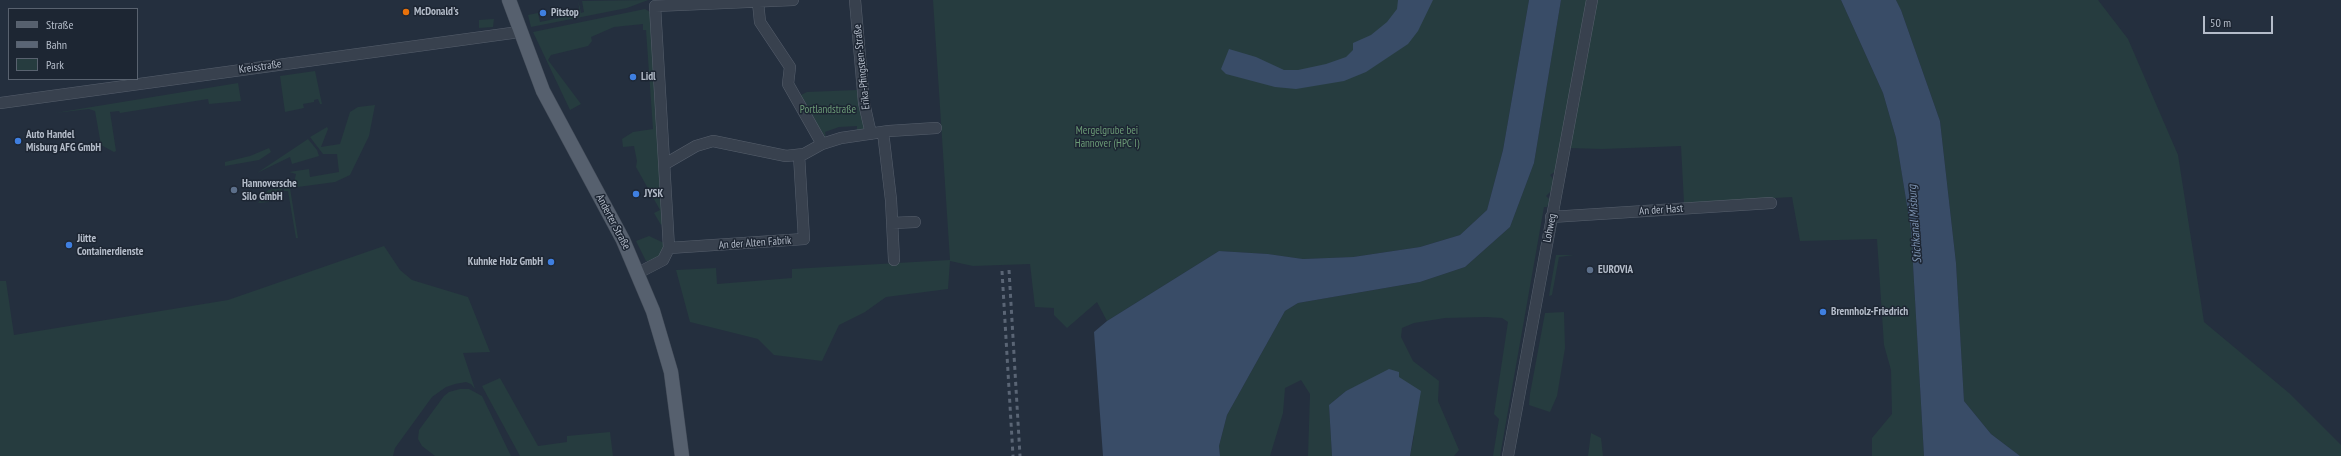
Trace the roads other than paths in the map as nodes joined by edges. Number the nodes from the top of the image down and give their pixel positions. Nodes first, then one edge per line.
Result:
1 (509, 0) edge
2 (793, 0) edge
3 (855, 0) edge
4 (1592, 0) edge
5 (758, 2) junction
6 (519, 32) junction
7 (0, 103) edge
8 (936, 128) dead end
9 (883, 132) junction
10 (871, 134) junction
11 (822, 144) junction
12 (799, 155) junction
13 (665, 164) junction
14 (1771, 203) dead end
15 (1551, 218) junction
16 (915, 222) dead end
17 (892, 223) junction
18 (669, 248) junction
19 (894, 260) dead end
20 (638, 273) junction
21 (682, 456) edge
22 (1508, 456) edge

1 - 6 main road, Anderter Straße
2 - 5 street
3 - 10 street, Erika-Pfingsten-Straße
4 - 15 street, Lohweg
5 - 11 street
5 - 13 street
6 - 7 street, Kreisstraße
6 - 20 main road, Anderter Straße
8 - 9 street
9 - 10 street
9 - 17 street
10 - 11 street
11 - 12 street
12 - 13 street
12 - 18 street, An der Alten Fabrik
13 - 18 street
14 - 15 street, An der Hast
15 - 22 street, Lohweg
16 - 17 street
17 - 19 street
18 - 20 street
20 - 21 main road, Anderter Straße

